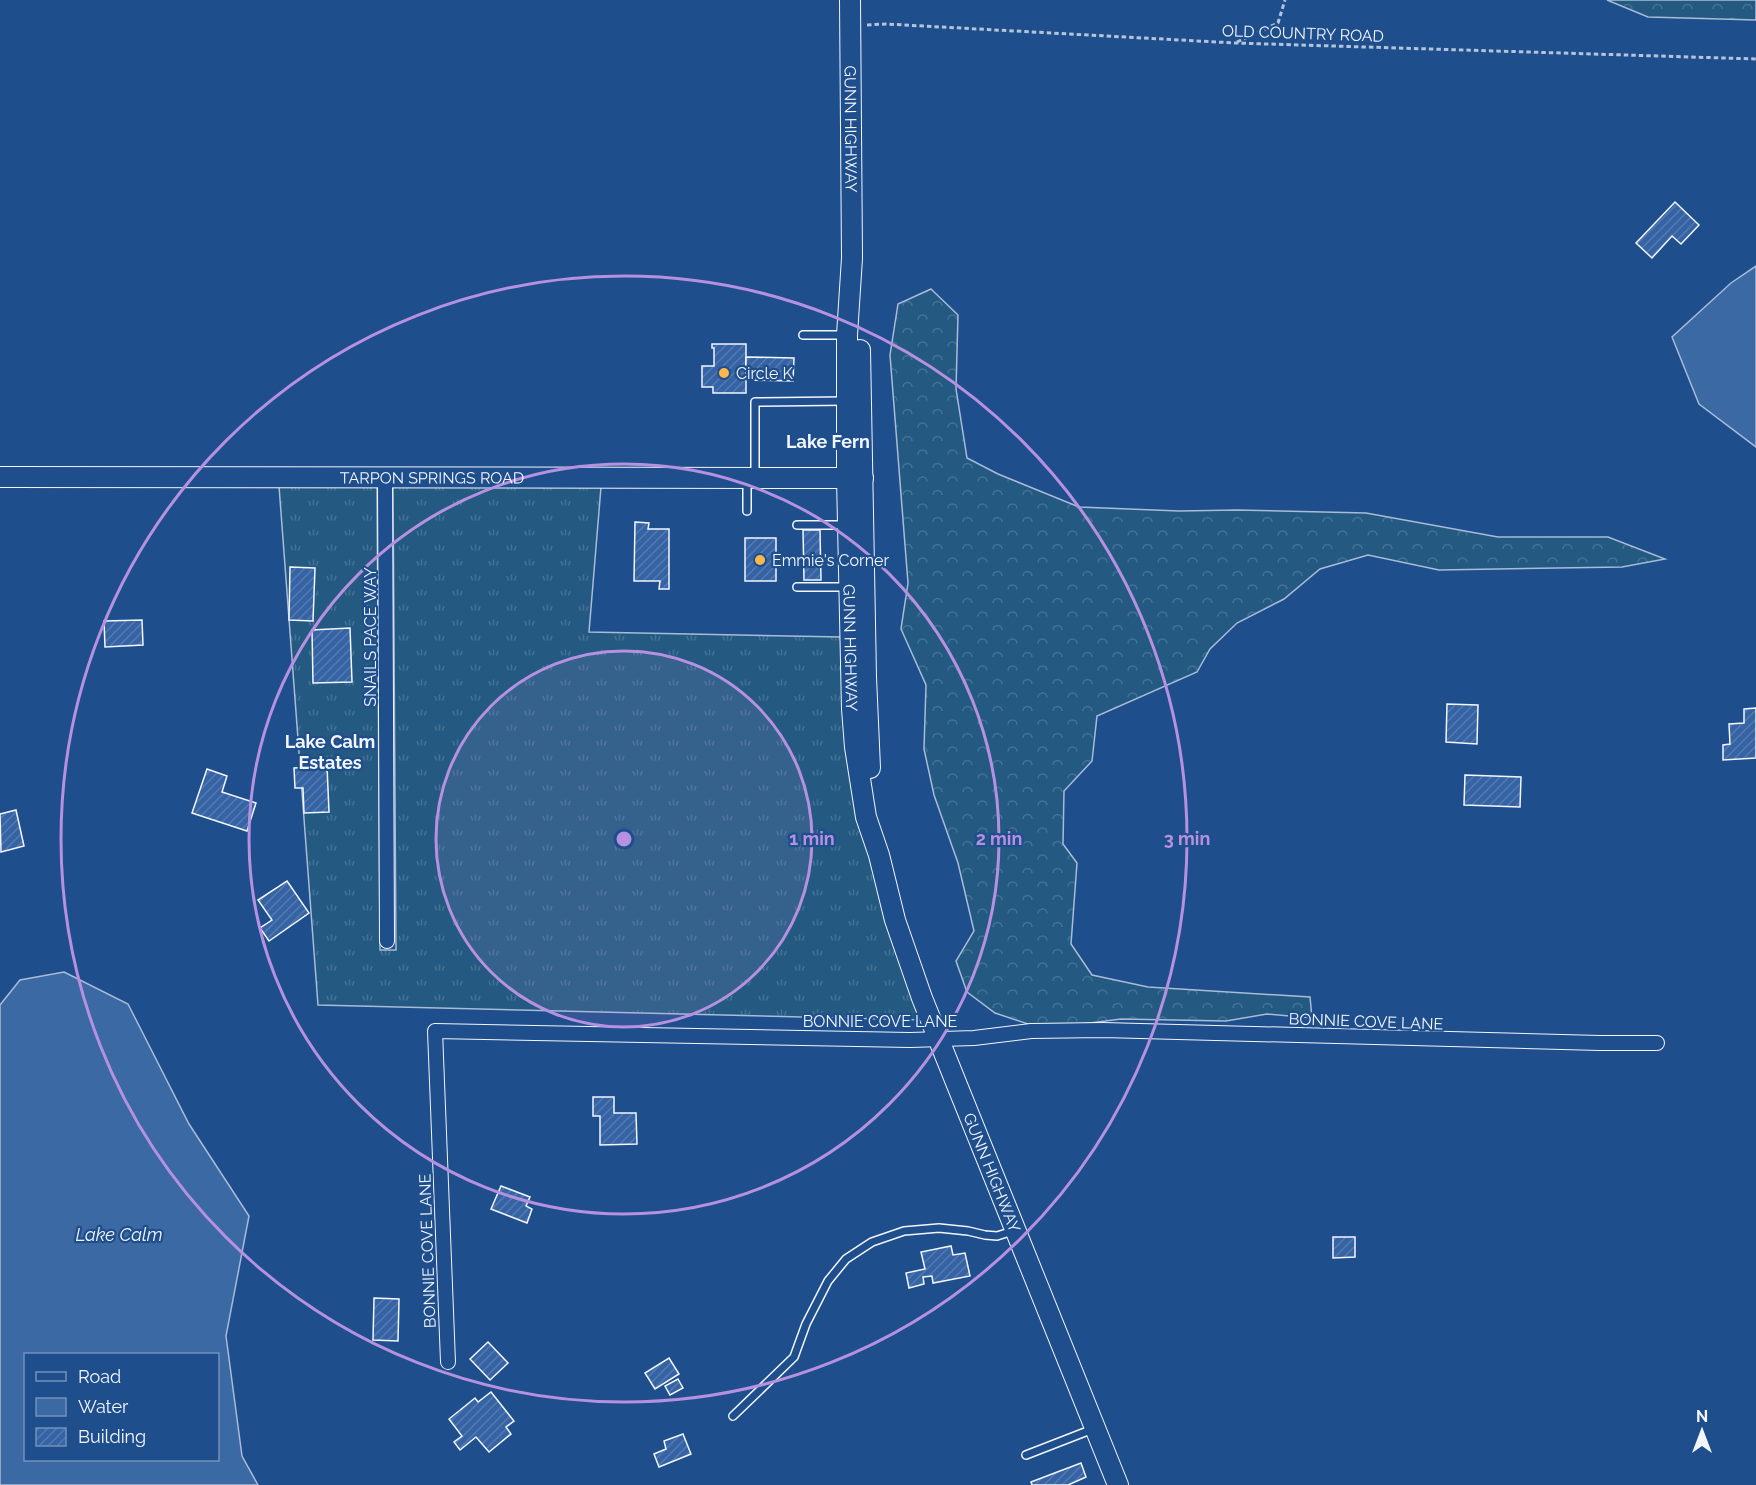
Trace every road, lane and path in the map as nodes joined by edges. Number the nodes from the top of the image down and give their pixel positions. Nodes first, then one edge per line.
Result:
1 (850, 0) edge
2 (1285, 0) edge
3 (850, 26) junction
4 (1235, 43) junction
5 (1756, 59) edge
6 (852, 258) junction
7 (803, 335) dead end
8 (847, 335) junction
9 (847, 401) junction
10 (0, 477) edge
11 (385, 477) junction
12 (751, 478) junction
13 (855, 478) junction
14 (747, 511) dead end
15 (797, 525) dead end
16 (848, 525) junction
17 (797, 587) dead end
18 (848, 587) junction
19 (879, 855) junction
20 (387, 941) dead end
21 (939, 1040) junction
22 (1657, 1042) dead end
23 (1015, 1230) junction
24 (448, 1362) dead end
25 (733, 1416) dead end
26 (1096, 1428) junction
27 (1026, 1455) dead end
28 (1118, 1485) edge

1 - 3 main road, GUNN HIGHWAY
2 - 4 path
3 - 4 path, OLD COUNTRY ROAD
3 - 6 main road, GUNN HIGHWAY
4 - 5 path, OLD COUNTRY ROAD
6 - 8 main road, GUNN HIGHWAY
6 - 13 main road, GUNN HIGHWAY
7 - 8 lane
8 - 9 main road, GUNN HIGHWAY
9 - 12 lane
9 - 13 main road, GUNN HIGHWAY
10 - 11 main road, TARPON SPRINGS ROAD
11 - 12 main road, TARPON SPRINGS ROAD
11 - 20 street, SNAILS PACE WAY
12 - 13 main road, TARPON SPRINGS ROAD
12 - 14 lane
13 - 16 main road, GUNN HIGHWAY
13 - 19 main road, GUNN HIGHWAY
15 - 16 lane
16 - 18 main road, GUNN HIGHWAY
17 - 18 lane
18 - 19 main road, GUNN HIGHWAY
19 - 21 main road, GUNN HIGHWAY
21 - 22 street, BONNIE COVE LANE
21 - 23 main road, GUNN HIGHWAY
21 - 24 street, BONNIE COVE LANE
23 - 25 lane
23 - 26 main road, GUNN HIGHWAY
26 - 27 lane
26 - 28 main road, GUNN HIGHWAY

